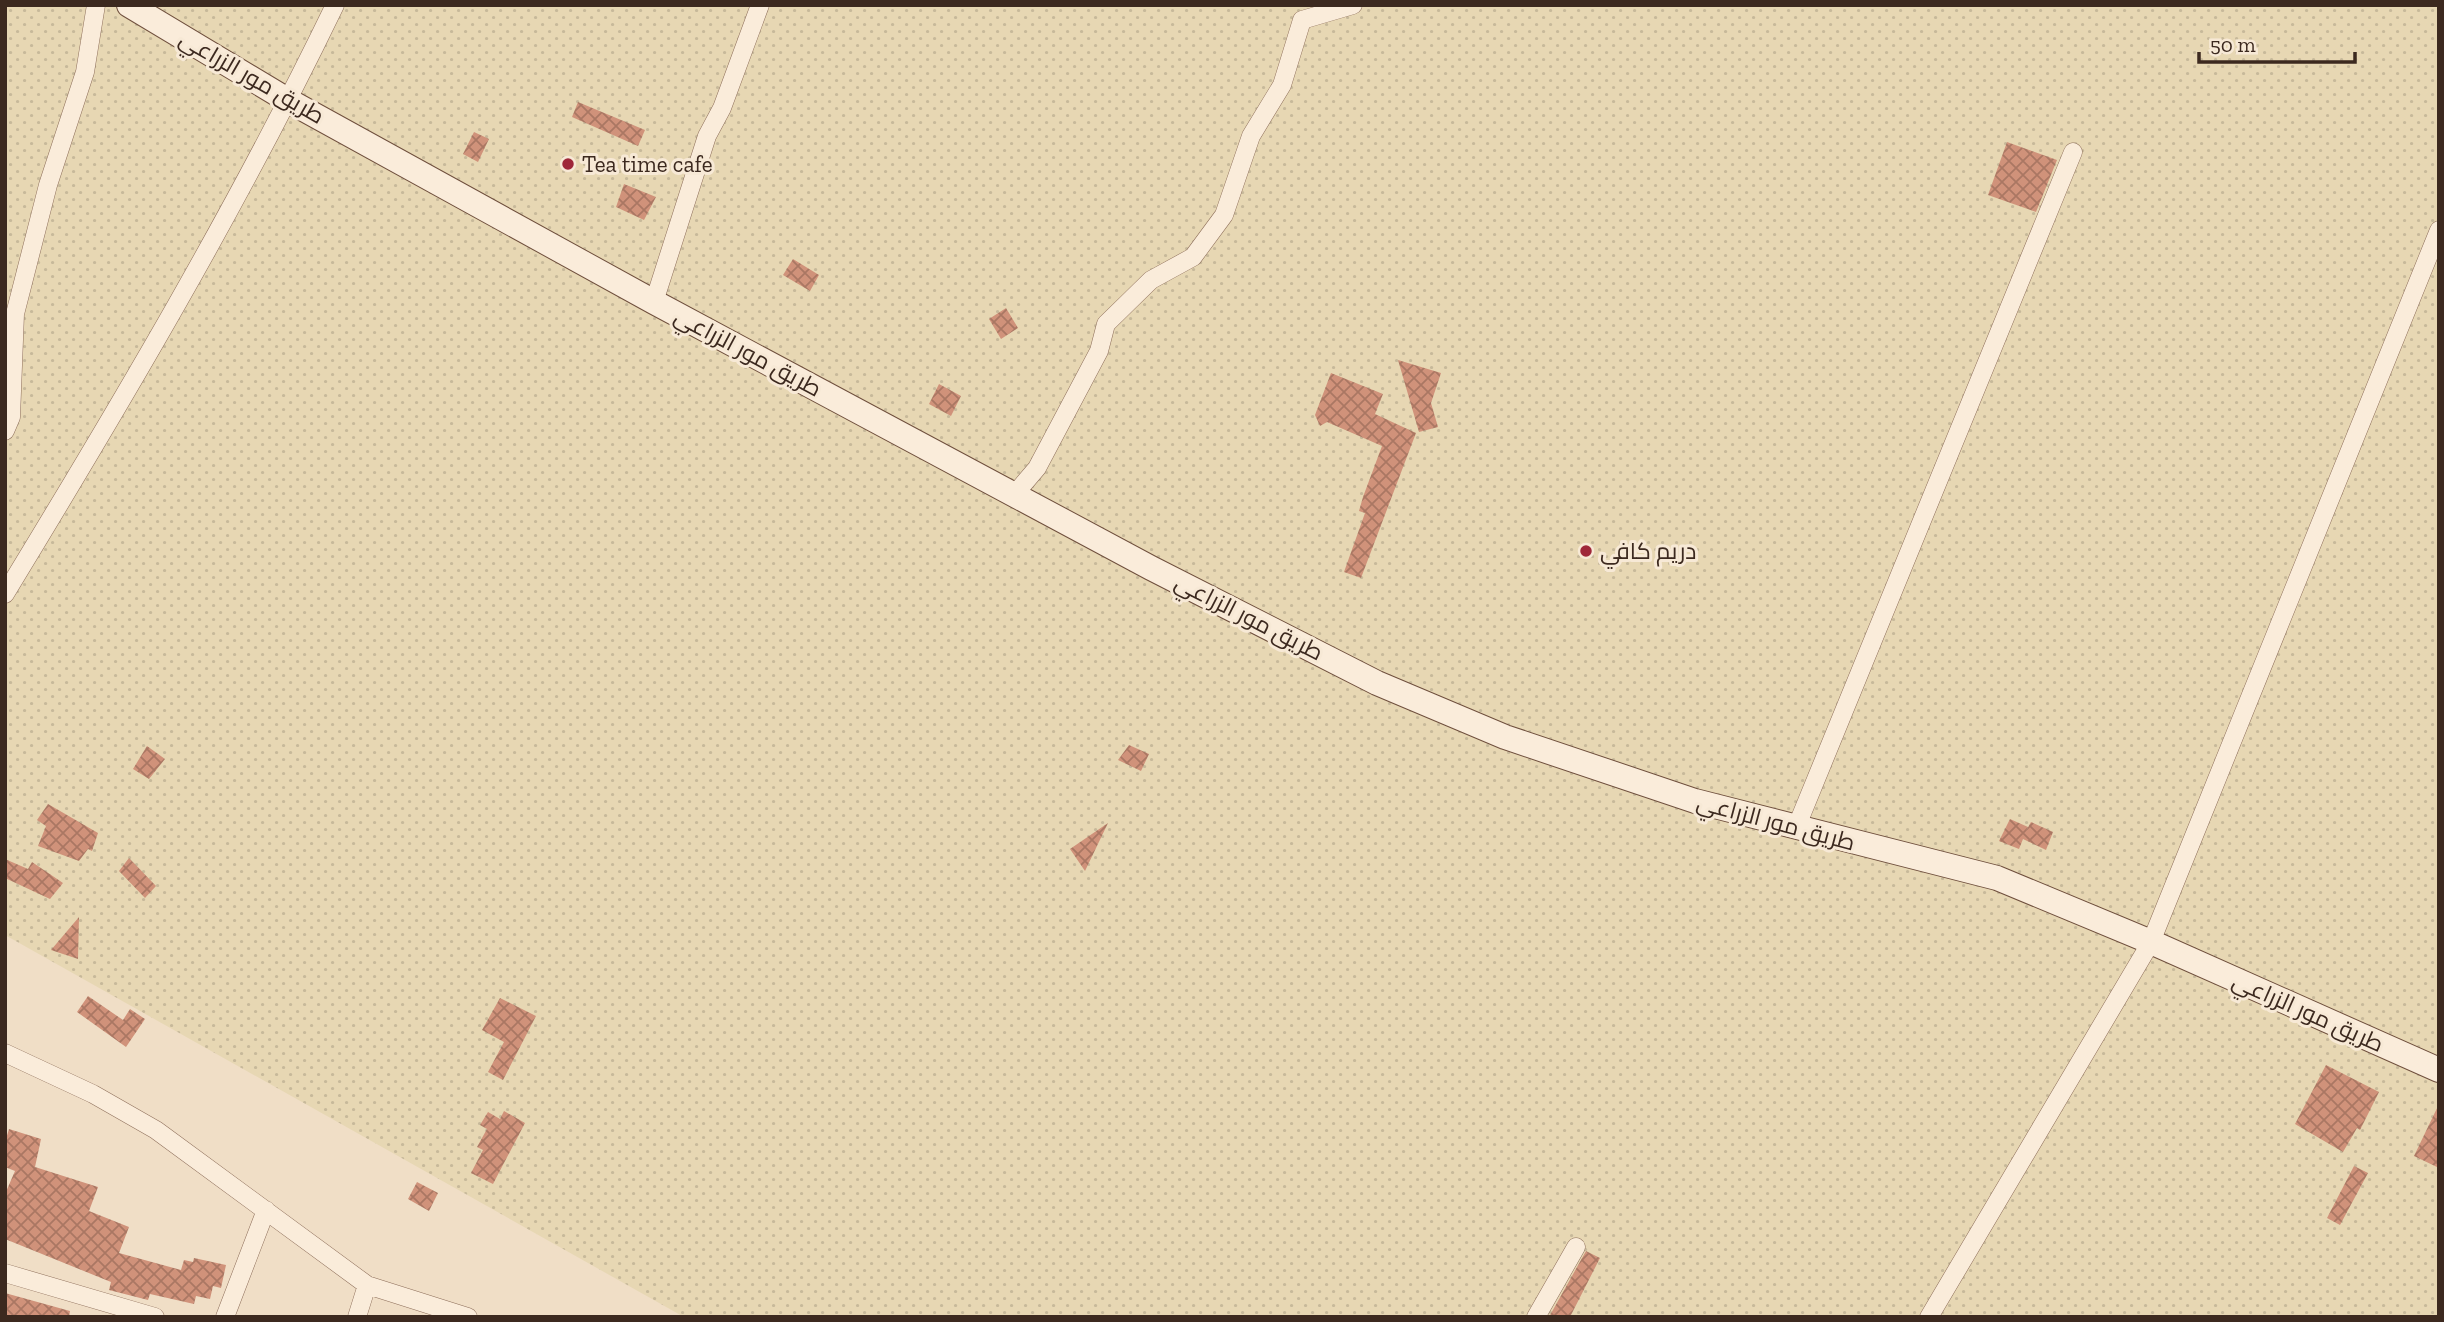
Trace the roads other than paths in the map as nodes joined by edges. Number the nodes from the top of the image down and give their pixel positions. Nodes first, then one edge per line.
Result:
1 (96, 5) edge
2 (129, 5) edge
3 (335, 5) edge
4 (760, 5) edge
5 (1353, 5) edge
6 (289, 101) junction
7 (2073, 152) dead end
8 (2439, 230) edge
9 (654, 302) junction
10 (5, 431) edge
11 (1014, 495) junction
12 (5, 594) edge
13 (1796, 828) junction
14 (2151, 942) junction
15 (5, 1053) edge
16 (2439, 1070) edge
17 (266, 1210) junction
18 (1576, 1247) dead end
19 (5, 1273) edge
20 (367, 1285) junction
21 (155, 1317) edge
22 (225, 1317) edge
23 (357, 1317) edge
24 (468, 1317) edge
25 (1536, 1317) edge
26 (1929, 1317) edge

1 - 10 street
2 - 6 street, طريق مور الزراعي
3 - 6 street
4 - 9 street
5 - 11 street
6 - 9 street, طريق مور الزراعي
6 - 12 street
7 - 13 street
8 - 14 street
9 - 11 street, طريق مور الزراعي
11 - 13 street, طريق مور الزراعي
13 - 14 street, طريق مور الزراعي
14 - 16 street, طريق مور الزراعي
14 - 26 street
15 - 17 street
17 - 20 street
17 - 22 street
18 - 25 street
19 - 21 street
20 - 23 street
20 - 24 street

